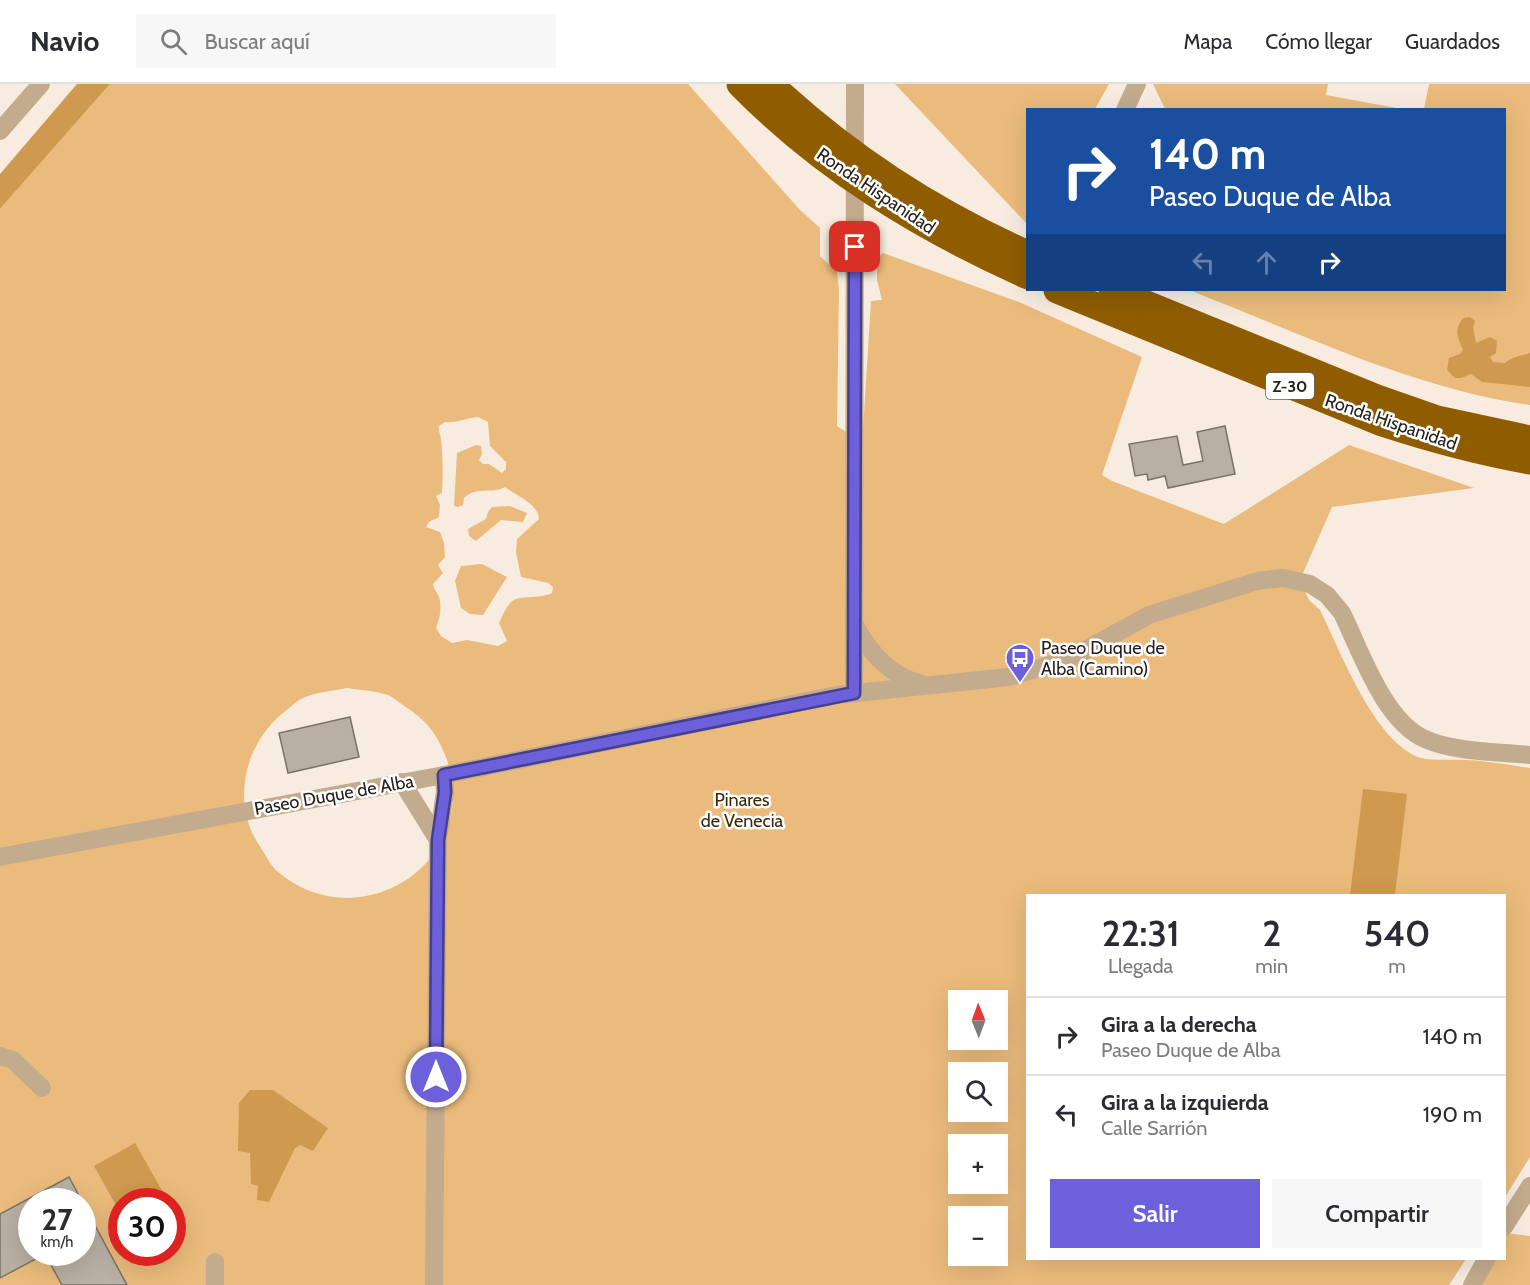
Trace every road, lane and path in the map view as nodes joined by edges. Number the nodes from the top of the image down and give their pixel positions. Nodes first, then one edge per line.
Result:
1 (41, 84) edge
2 (740, 84) edge
3 (771, 84) edge
4 (1137, 84) edge
5 (855, 87) edge
6 (1126, 108) edge
7 (0, 131) edge
8 (1026, 253) edge
9 (1026, 275) edge
10 (1059, 291) edge
11 (1114, 291) edge
12 (1530, 439) edge
13 (1530, 460) edge
14 (853, 622) junction
15 (929, 686) junction
16 (854, 693) junction
17 (1530, 755) edge
18 (444, 775) junction
19 (402, 782) junction
20 (438, 840) junction
21 (0, 857) edge
22 (0, 1056) edge
23 (42, 1088) dead end
24 (1530, 1186) edge
25 (1506, 1224) edge
26 (1486, 1260) edge
27 (215, 1262) dead end
28 (215, 1285) edge
29 (434, 1285) edge
30 (1472, 1285) edge

1 - 7 street
2 - 9 highway, Ronda Hispanidad
3 - 8 highway, Ronda Hispanidad
4 - 6 street
5 - 14 street
10 - 13 highway, Ronda Hispanidad / Z-30
11 - 12 highway, Ronda Hispanidad / Z-30
14 - 15 street
14 - 16 street
15 - 16 street, Paseo Duque de Alba
15 - 17 street, Paseo Duque de Alba
16 - 18 street, Paseo Duque de Alba
18 - 19 street, Paseo Duque de Alba
18 - 20 street
19 - 20 street
19 - 21 street, Paseo Duque de Alba
20 - 29 street
22 - 23 street
24 - 25 street
26 - 30 street
27 - 28 street

